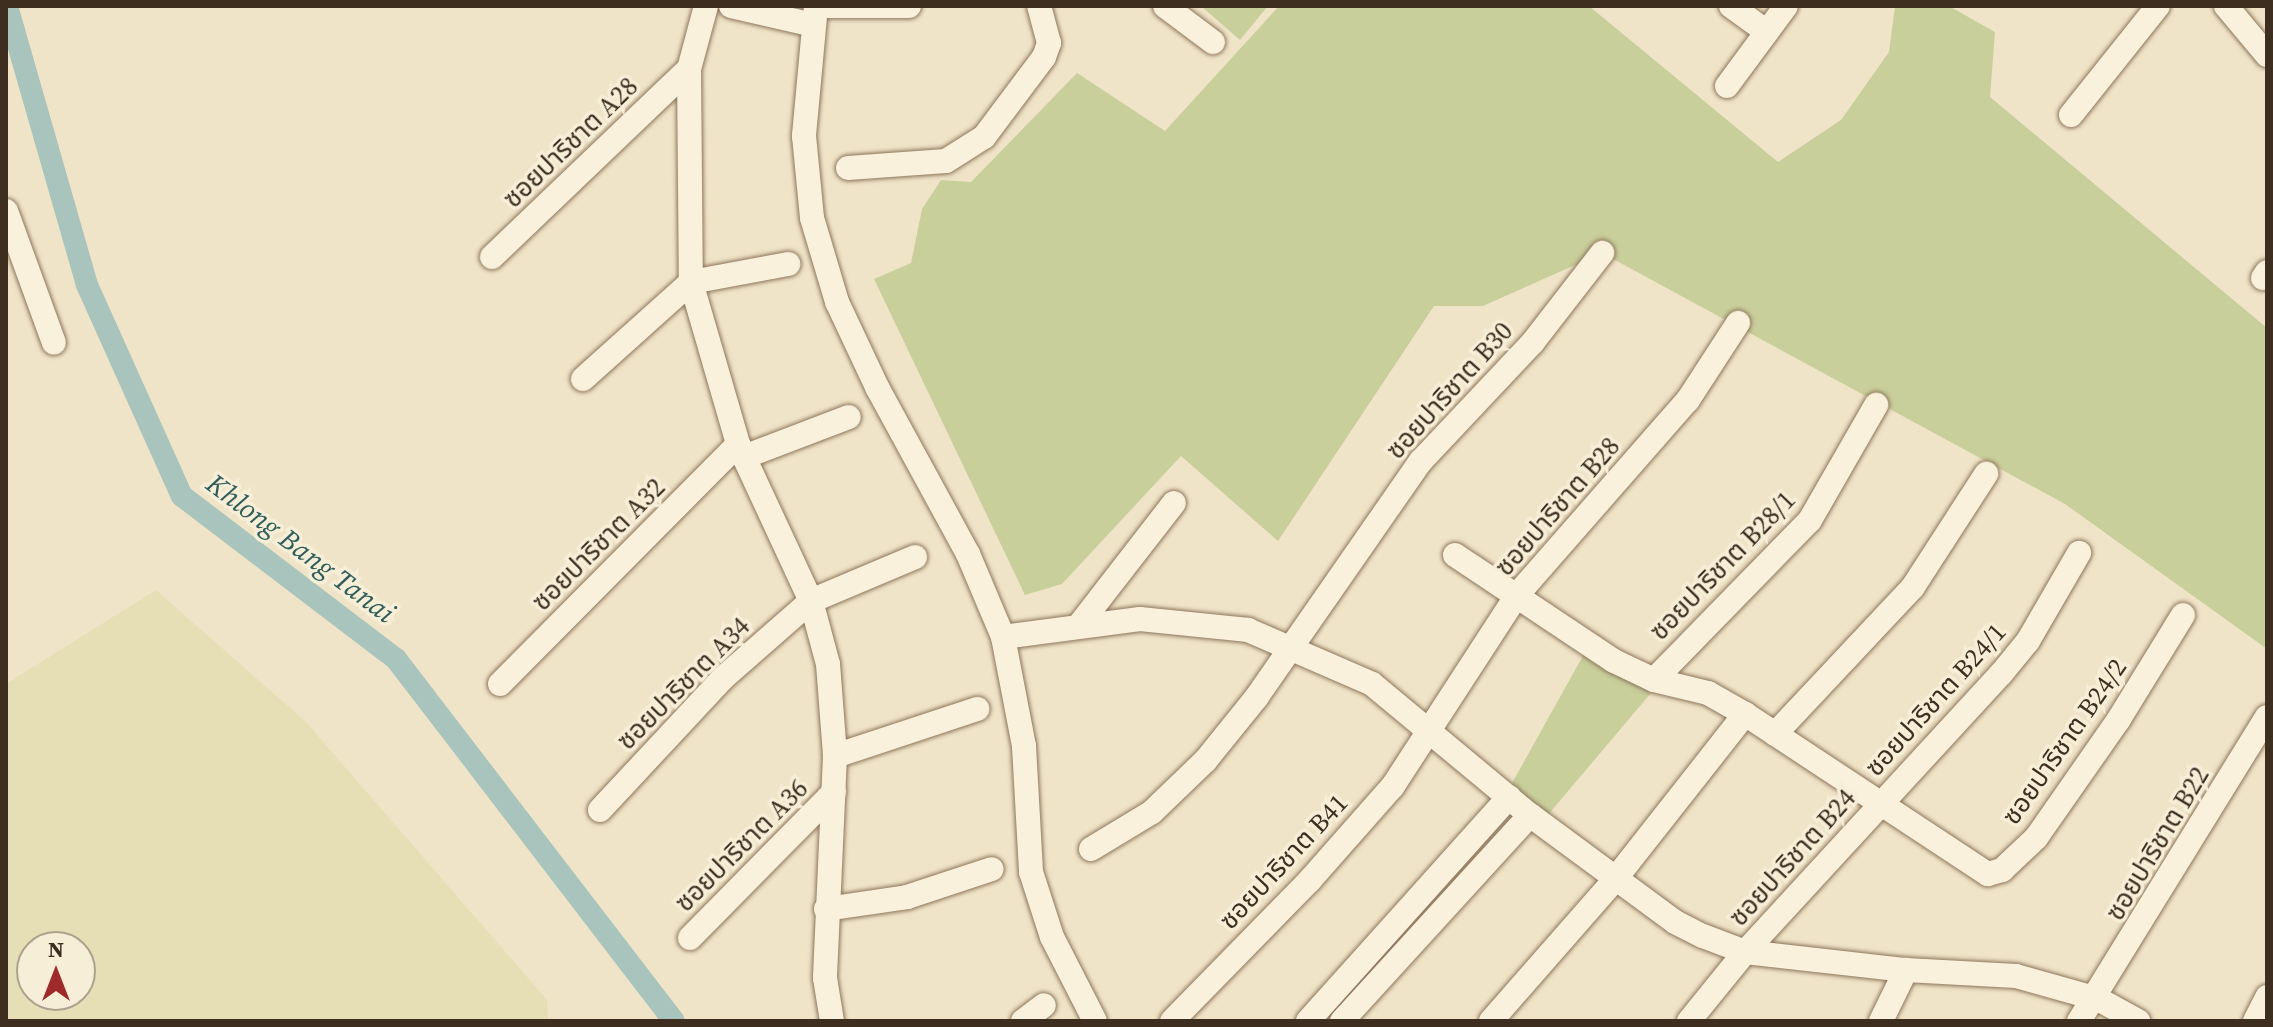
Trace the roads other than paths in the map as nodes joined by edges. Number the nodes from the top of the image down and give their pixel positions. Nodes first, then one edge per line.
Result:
1 (706, 6) edge
2 (731, 6) edge
3 (909, 6) edge
4 (1039, 6) edge
5 (1165, 6) edge
6 (1731, 6) edge
7 (1786, 6) edge
8 (2158, 6) edge
9 (2226, 6) edge
10 (816, 12) edge
11 (1767, 32) junction
12 (1213, 42) dead end
13 (2265, 49) edge
14 (689, 69) junction
15 (1727, 86) dead end
16 (2071, 115) dead end
17 (848, 168) dead end
18 (6, 211) edge
19 (1602, 253) dead end
20 (492, 257) dead end
21 (788, 264) dead end
22 (691, 282) junction
23 (1738, 323) dead end
24 (54, 343) dead end
25 (583, 379) dead end
26 (1876, 405) dead end
27 (849, 417) dead end
28 (741, 451) junction
29 (1986, 474) dead end
30 (1174, 503) dead end
31 (2079, 553) dead end
32 (1455, 555) dead end
33 (915, 557) dead end
34 (1517, 595) junction
35 (811, 601) junction
36 (2183, 615) dead end
37 (1080, 624) junction
38 (1003, 637) junction
39 (1291, 650) junction
40 (1654, 680) junction
41 (500, 684) dead end
42 (977, 709) dead end
43 (1745, 714) junction
44 (2267, 717) edge
45 (1775, 734) junction
46 (1430, 735) junction
47 (835, 756) junction
48 (834, 792) junction
49 (1509, 797) junction
50 (1882, 802) junction
51 (600, 810) dead end
52 (1530, 815) junction
53 (1091, 849) dead end
54 (992, 869) dead end
55 (1616, 878) junction
56 (826, 909) junction
57 (690, 938) dead end
58 (1745, 952) junction
59 (1906, 970) junction
60 (2267, 997) edge
61 (2098, 999) junction
62 (1044, 1005) dead end
63 (832, 1021) edge
64 (1023, 1021) edge
65 (1095, 1021) edge
66 (1172, 1021) edge
67 (1308, 1021) edge
68 (1342, 1021) edge
69 (1491, 1021) edge
70 (1689, 1021) edge
71 (1881, 1021) edge
72 (2079, 1021) edge
73 (2138, 1021) edge
74 (2255, 1021) edge

1 - 14 street
2 - 10 street
3 - 10 street
4 - 17 street
5 - 12 street
6 - 11 street
7 - 11 street
8 - 16 street
9 - 13 street
10 - 38 street
11 - 15 street
14 - 20 street, ซอยปาริชาต A28
14 - 22 street
18 - 24 street
19 - 39 street, ซอยปาริชาต B30
21 - 22 street
22 - 25 street
22 - 28 street
23 - 34 street, ซอยปาริชาต B28
26 - 40 street, ซอยปาริชาต B28/1
27 - 28 street
28 - 35 street
28 - 41 street, ซอยปาริชาต A32
29 - 45 street
30 - 37 street
31 - 50 street, ซอยปาริชาต B24/1
32 - 34 street
33 - 35 street, ซอยปาริชาต A34
34 - 40 street
34 - 46 street, ซอยปาริชาต B28
35 - 47 street
35 - 51 street, ซอยปาริชาต A34
36 - 50 street, ซอยปาริชาต B24/2
37 - 38 street
37 - 39 street
38 - 65 street
39 - 46 street
39 - 53 street, ซอยปาริชาต B30
40 - 43 street
42 - 47 street
43 - 45 street
43 - 55 street
44 - 61 street, ซอยปาริชาต B22
45 - 50 street
46 - 49 street
46 - 66 street, ซอยปาริชาต B41
47 - 48 street
48 - 56 street
48 - 57 street, ซอยปาริชาต A36
49 - 52 street
49 - 67 street
50 - 58 street, ซอยปาริชาต B24
52 - 55 street
52 - 68 street
54 - 56 street
55 - 58 street
55 - 69 street
56 - 63 street
58 - 59 street
58 - 70 street, ซอยปาริชาต B24
59 - 61 street
59 - 71 street
60 - 74 street
61 - 72 street, ซอยปาริชาต B22
61 - 73 street
62 - 64 street

